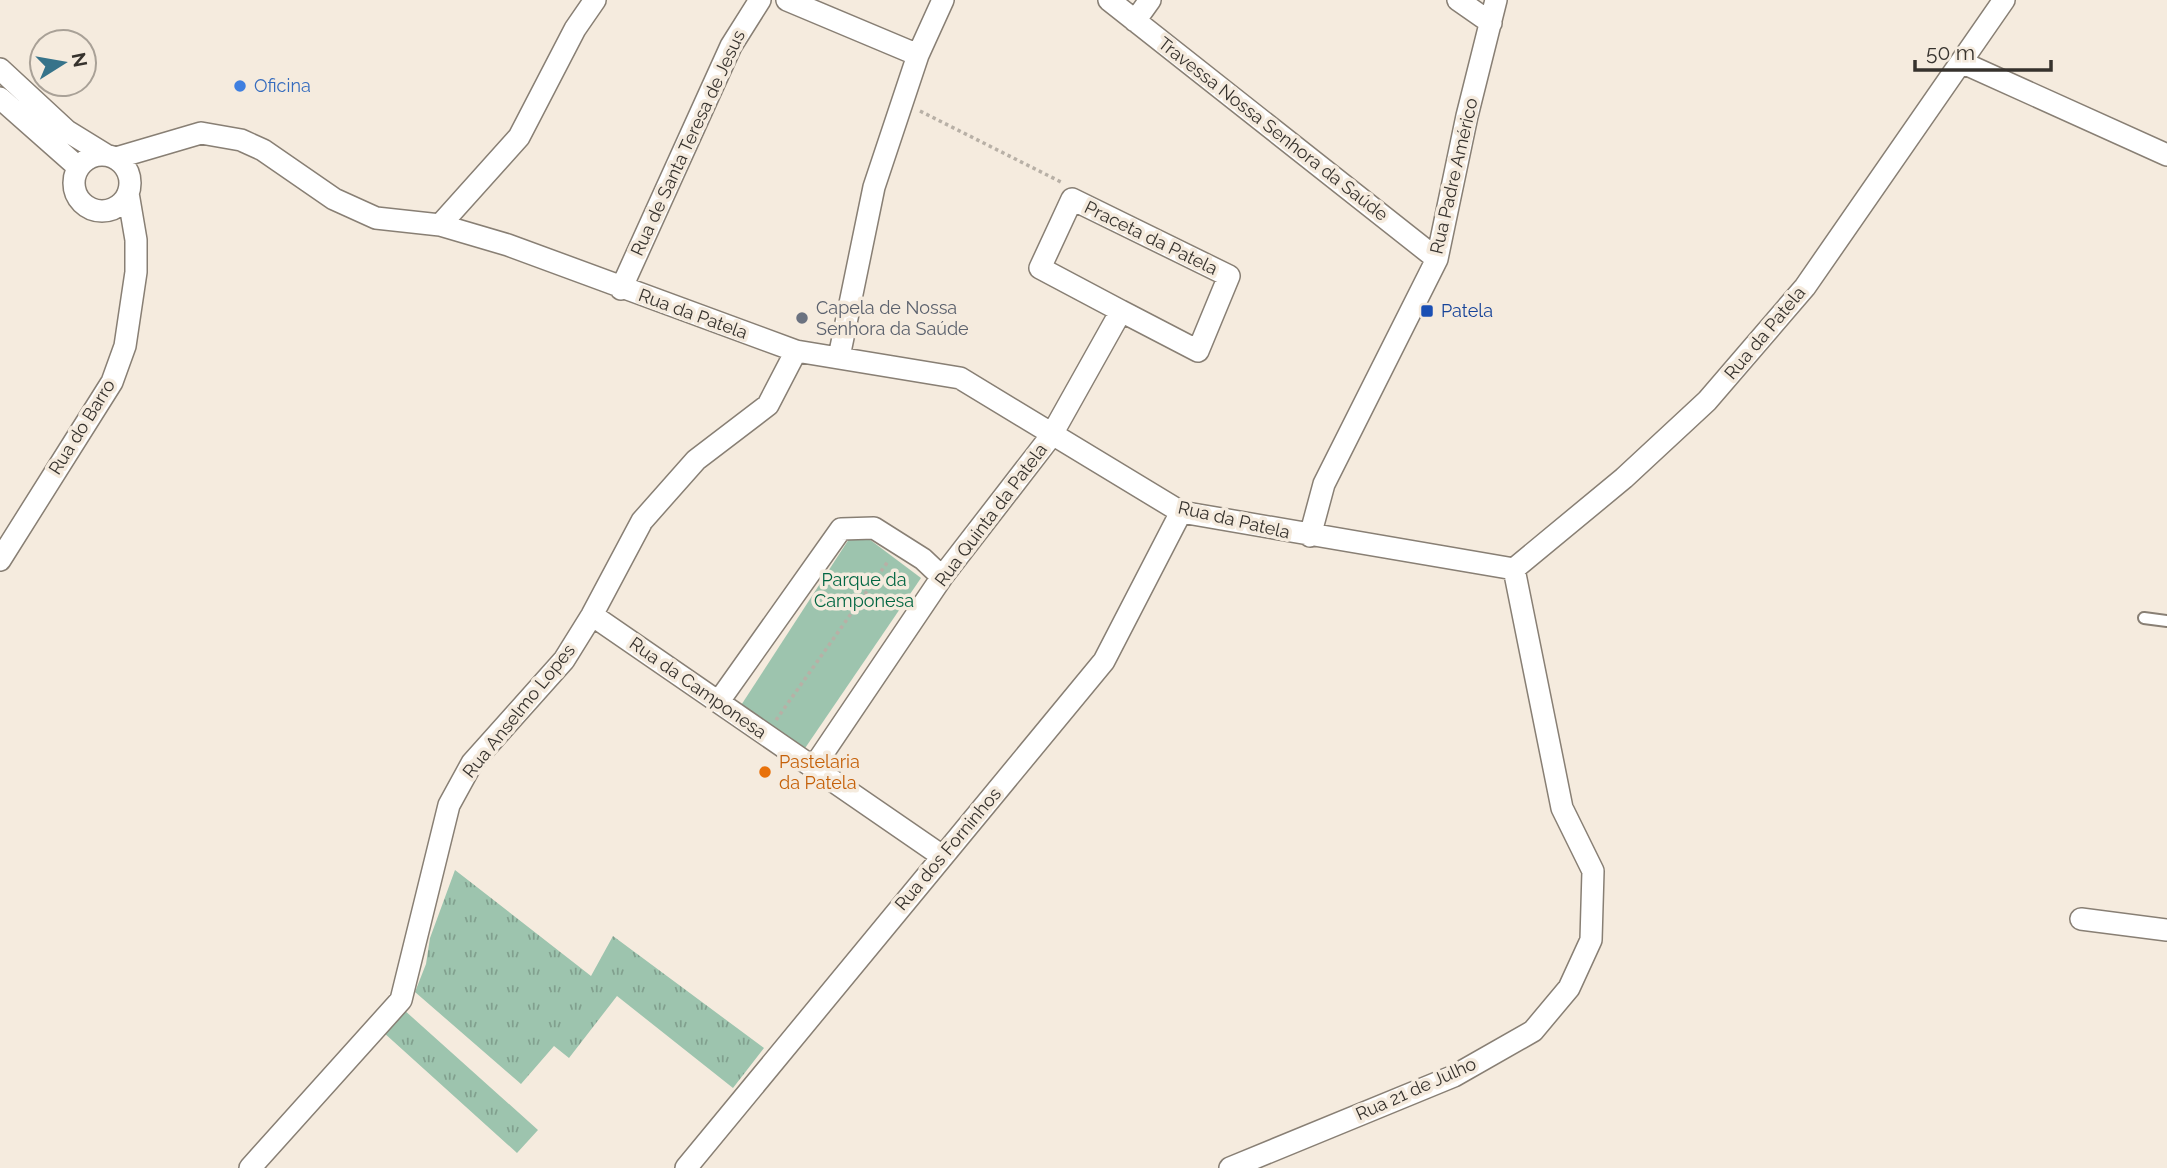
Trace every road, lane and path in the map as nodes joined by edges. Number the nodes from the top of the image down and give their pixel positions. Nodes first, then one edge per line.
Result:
1 (595, 0) edge
2 (760, 0) edge
3 (787, 0) edge
4 (943, 0) edge
5 (1109, 0) edge
6 (1150, 0) edge
7 (1458, 0) edge
8 (1496, 0) edge
9 (2004, 0) edge
10 (1135, 20) junction
11 (1491, 23) junction
12 (918, 55) junction
13 (1961, 62) junction
14 (0, 69) edge
15 (0, 98) edge
16 (903, 102) junction
17 (154, 146) junction
18 (2167, 155) edge
19 (111, 156) junction
20 (78, 167) junction
21 (1066, 184) dead end
22 (129, 186) junction
23 (106, 211) junction
24 (440, 225) junction
25 (136, 240) junction
26 (1437, 259) junction
27 (621, 289) junction
28 (1121, 311) junction
29 (796, 351) junction
30 (839, 357) junction
31 (1051, 436) junction
32 (1181, 512) junction
33 (1310, 536) junction
34 (900, 544) junction
35 (0, 560) edge
36 (1514, 569) junction
37 (942, 577) junction
38 (592, 615) junction
39 (2144, 618) dead end
40 (2167, 621) edge
41 (719, 701) junction
42 (766, 734) junction
43 (813, 768) junction
44 (942, 856) junction
45 (2081, 919) dead end
46 (2167, 930) edge
47 (250, 1168) edge
48 (686, 1168) edge
49 (1230, 1168) edge

1 - 24 street
2 - 27 street, Rua de Santa Teresa de Jesus
3 - 12 street
4 - 12 street
5 - 10 street, Travessa Nossa Senhora da Saúde
6 - 10 street
7 - 11 street
8 - 11 street, Rua Padre Américo
9 - 13 street, Rua da Patela
10 - 26 street, Travessa Nossa Senhora da Saúde
11 - 26 street, Rua Padre Américo
12 - 16 street
13 - 18 street
13 - 36 street, Rua da Patela
14 - 19 street
15 - 20 street
16 - 21 path
16 - 30 street
17 - 19 street, Rua da Patela
17 - 22 street
17 - 24 street, Rua da Patela
19 - 20 street
19 - 22 street
20 - 23 street
22 - 23 street
22 - 25 street, Rua do Barro
23 - 25 street
24 - 27 street, Rua da Patela
25 - 35 street, Rua do Barro
26 - 33 street, Rua Padre Américo
27 - 29 street, Rua da Patela
28 - 28 street, Praceta da Patela
28 - 31 street
29 - 30 street, Rua da Patela
29 - 38 street, Rua Anselmo Lopes
30 - 31 street, Rua da Patela
31 - 32 street, Rua da Patela
31 - 37 street, Rua Quinta da Patela
32 - 33 street, Rua da Patela
32 - 44 street, Rua dos Forninhos
33 - 36 street, Rua da Patela
34 - 37 street
34 - 41 street
34 - 42 path
36 - 49 street, Rua 21 de Julho
37 - 43 street, Rua Quinta da Patela
38 - 41 street, Rua da Camponesa
38 - 47 street, Rua Anselmo Lopes
39 - 40 lane
41 - 42 street, Rua da Camponesa
42 - 43 street, Rua da Camponesa
43 - 44 street, Rua da Camponesa
44 - 48 street, Rua dos Forninhos
45 - 46 street

